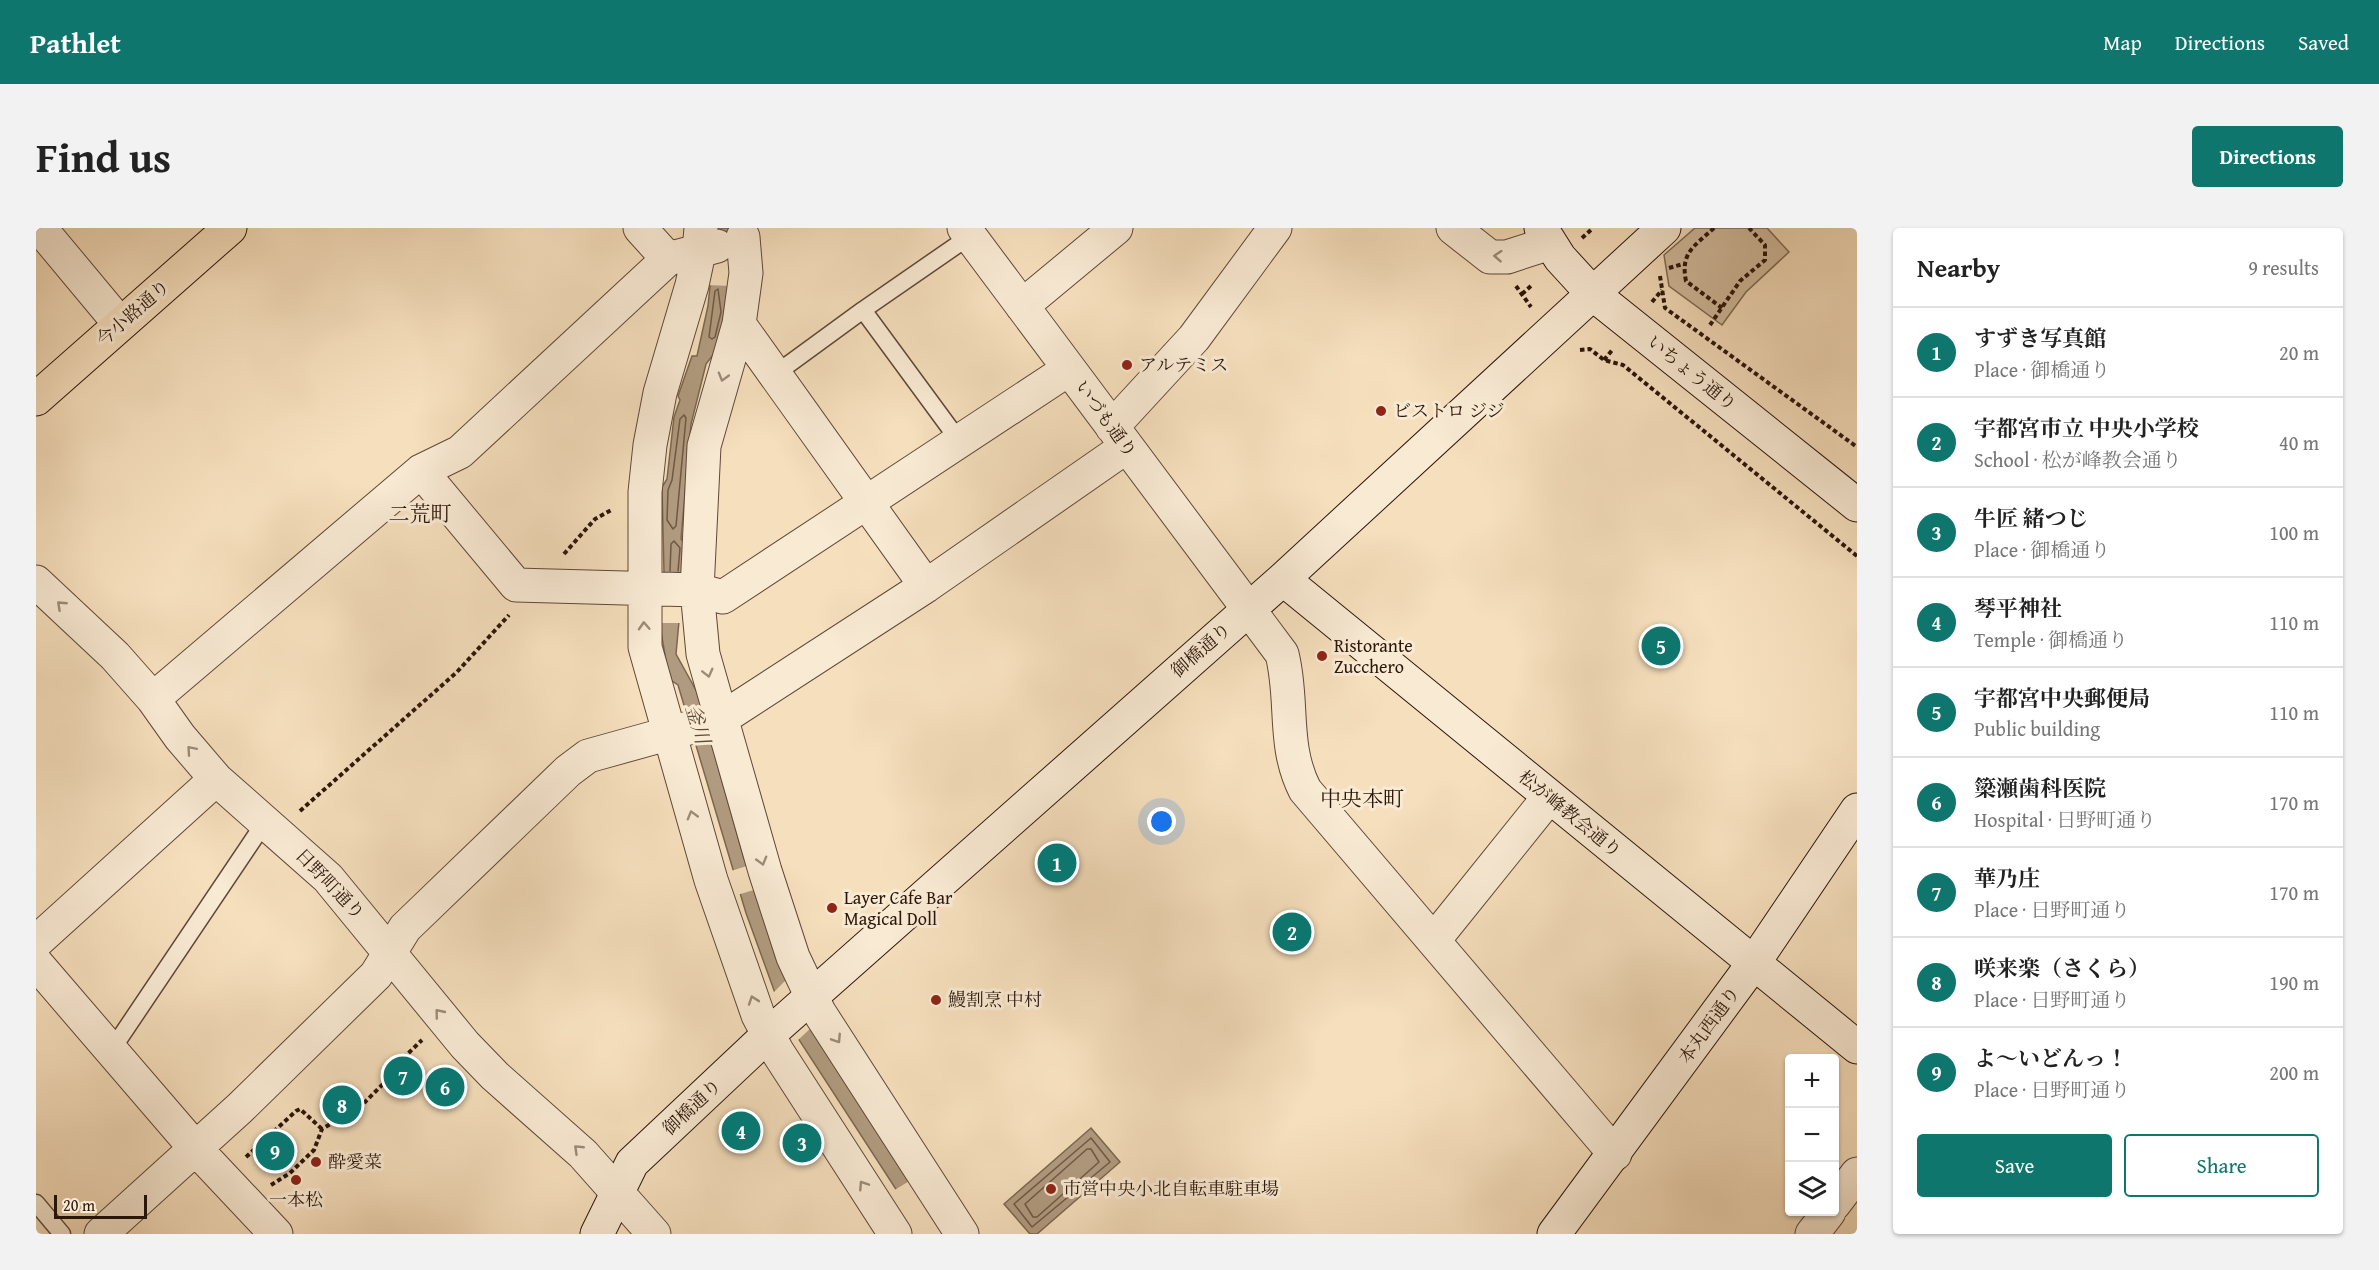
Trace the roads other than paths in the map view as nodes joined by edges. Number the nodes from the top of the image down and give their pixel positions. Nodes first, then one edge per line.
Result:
1 (40, 228) edge
2 (230, 228) edge
3 (640, 228) edge
4 (1116, 228) edge
5 (1275, 228) edge
6 (1453, 228) edge
7 (1665, 228) edge
8 (967, 232) edge
9 (754, 233) edge
10 (1546, 235) edge
11 (700, 240) edge
12 (668, 259) junction
13 (1593, 294) junction
14 (1022, 306) junction
15 (863, 310) junction
16 (120, 324) junction
17 (739, 324) junction
18 (1069, 369) junction
19 (774, 375) junction
20 (36, 399) edge
21 (1119, 437) junction
22 (960, 442) junction
23 (422, 471) junction
24 (866, 504) junction
25 (1857, 505) edge
26 (1283, 579) junction
27 (36, 582) edge
28 (926, 586) junction
29 (671, 589) junction
30 (1247, 610) junction
31 (153, 699) junction
32 (721, 719) junction
33 (669, 734) junction
34 (216, 779) junction
35 (1549, 797) junction
36 (1857, 810) edge
37 (271, 827) junction
38 (1434, 940) junction
39 (36, 942) edge
40 (391, 952) junction
41 (36, 963) edge
42 (1753, 964) junction
43 (808, 998) junction
44 (775, 1029) junction
45 (1857, 1047) edge
46 (111, 1051) junction
47 (196, 1149) junction
48 (1615, 1154) junction
49 (1857, 1174) edge
50 (617, 1192) junction
51 (1839, 1197) edge
52 (36, 1203) edge
53 (1826, 1216) edge
54 (62, 1234) edge
55 (102, 1234) edge
56 (276, 1234) edge
57 (597, 1234) edge
58 (654, 1234) edge
59 (895, 1234) edge
60 (962, 1234) edge
61 (1554, 1234) edge
62 (1812, 1234) edge

1 - 16 street
2 - 16 main road, 今小路通り
3 - 12 street
4 - 14 street
5 - 21 street
10 -> 6 street
7 - 13 street, 御橋通り
8 - 14 street, いづも通り
8 - 15 lane
9 - 11 street
9 - 17 street
10 - 13 street, いちょう通り
11 - 12 street
11 - 29 street
12 - 23 street
13 - 25 street, いちょう通り
13 - 26 street, 御橋通り
14 - 18 street, いづも通り
15 - 19 lane
15 - 22 lane
16 - 20 main road, 今小路通り
17 - 19 street
17 -> 29 street
18 - 21 street, いづも通り
18 - 22 street
19 - 24 street
21 - 28 street
21 - 30 street, いづも通り
22 - 24 street
23 - 29 street
23 - 31 street
24 - 28 street
24 - 29 street
26 - 30 street, 御橋通り
26 - 35 street, 松が峰教会通り
31 -> 27 street, 日野町通り
28 - 32 street
29 -> 32 street
33 -> 29 street
30 - 38 street, いづも通り
30 - 43 street, 御橋通り
34 -> 31 street, 日野町通り
32 - 33 street
32 -> 43 street
33 - 40 street
44 -> 33 street
34 - 37 street, 日野町通り
34 - 39 street
35 - 38 street
35 - 42 street, 松が峰教会通り
36 - 42 street, 本丸西通り
37 - 40 street, 日野町通り
37 - 46 lane
38 - 48 street, いづも通り
40 - 47 street
50 -> 40 street, 日野町通り
41 - 46 street
42 - 45 street, 松が峰教会通り
42 - 48 street, 本丸西通り
43 - 44 street, 御橋通り
43 -> 60 street
44 - 50 street, 御橋通り
59 -> 44 street
46 - 47 street
47 - 55 street
47 - 56 street
48 - 61 street, 本丸西通り
49 - 51 street
50 - 57 street, 御橋通り
50 - 58 street, 日野町通り
52 - 54 lane
53 - 62 street

